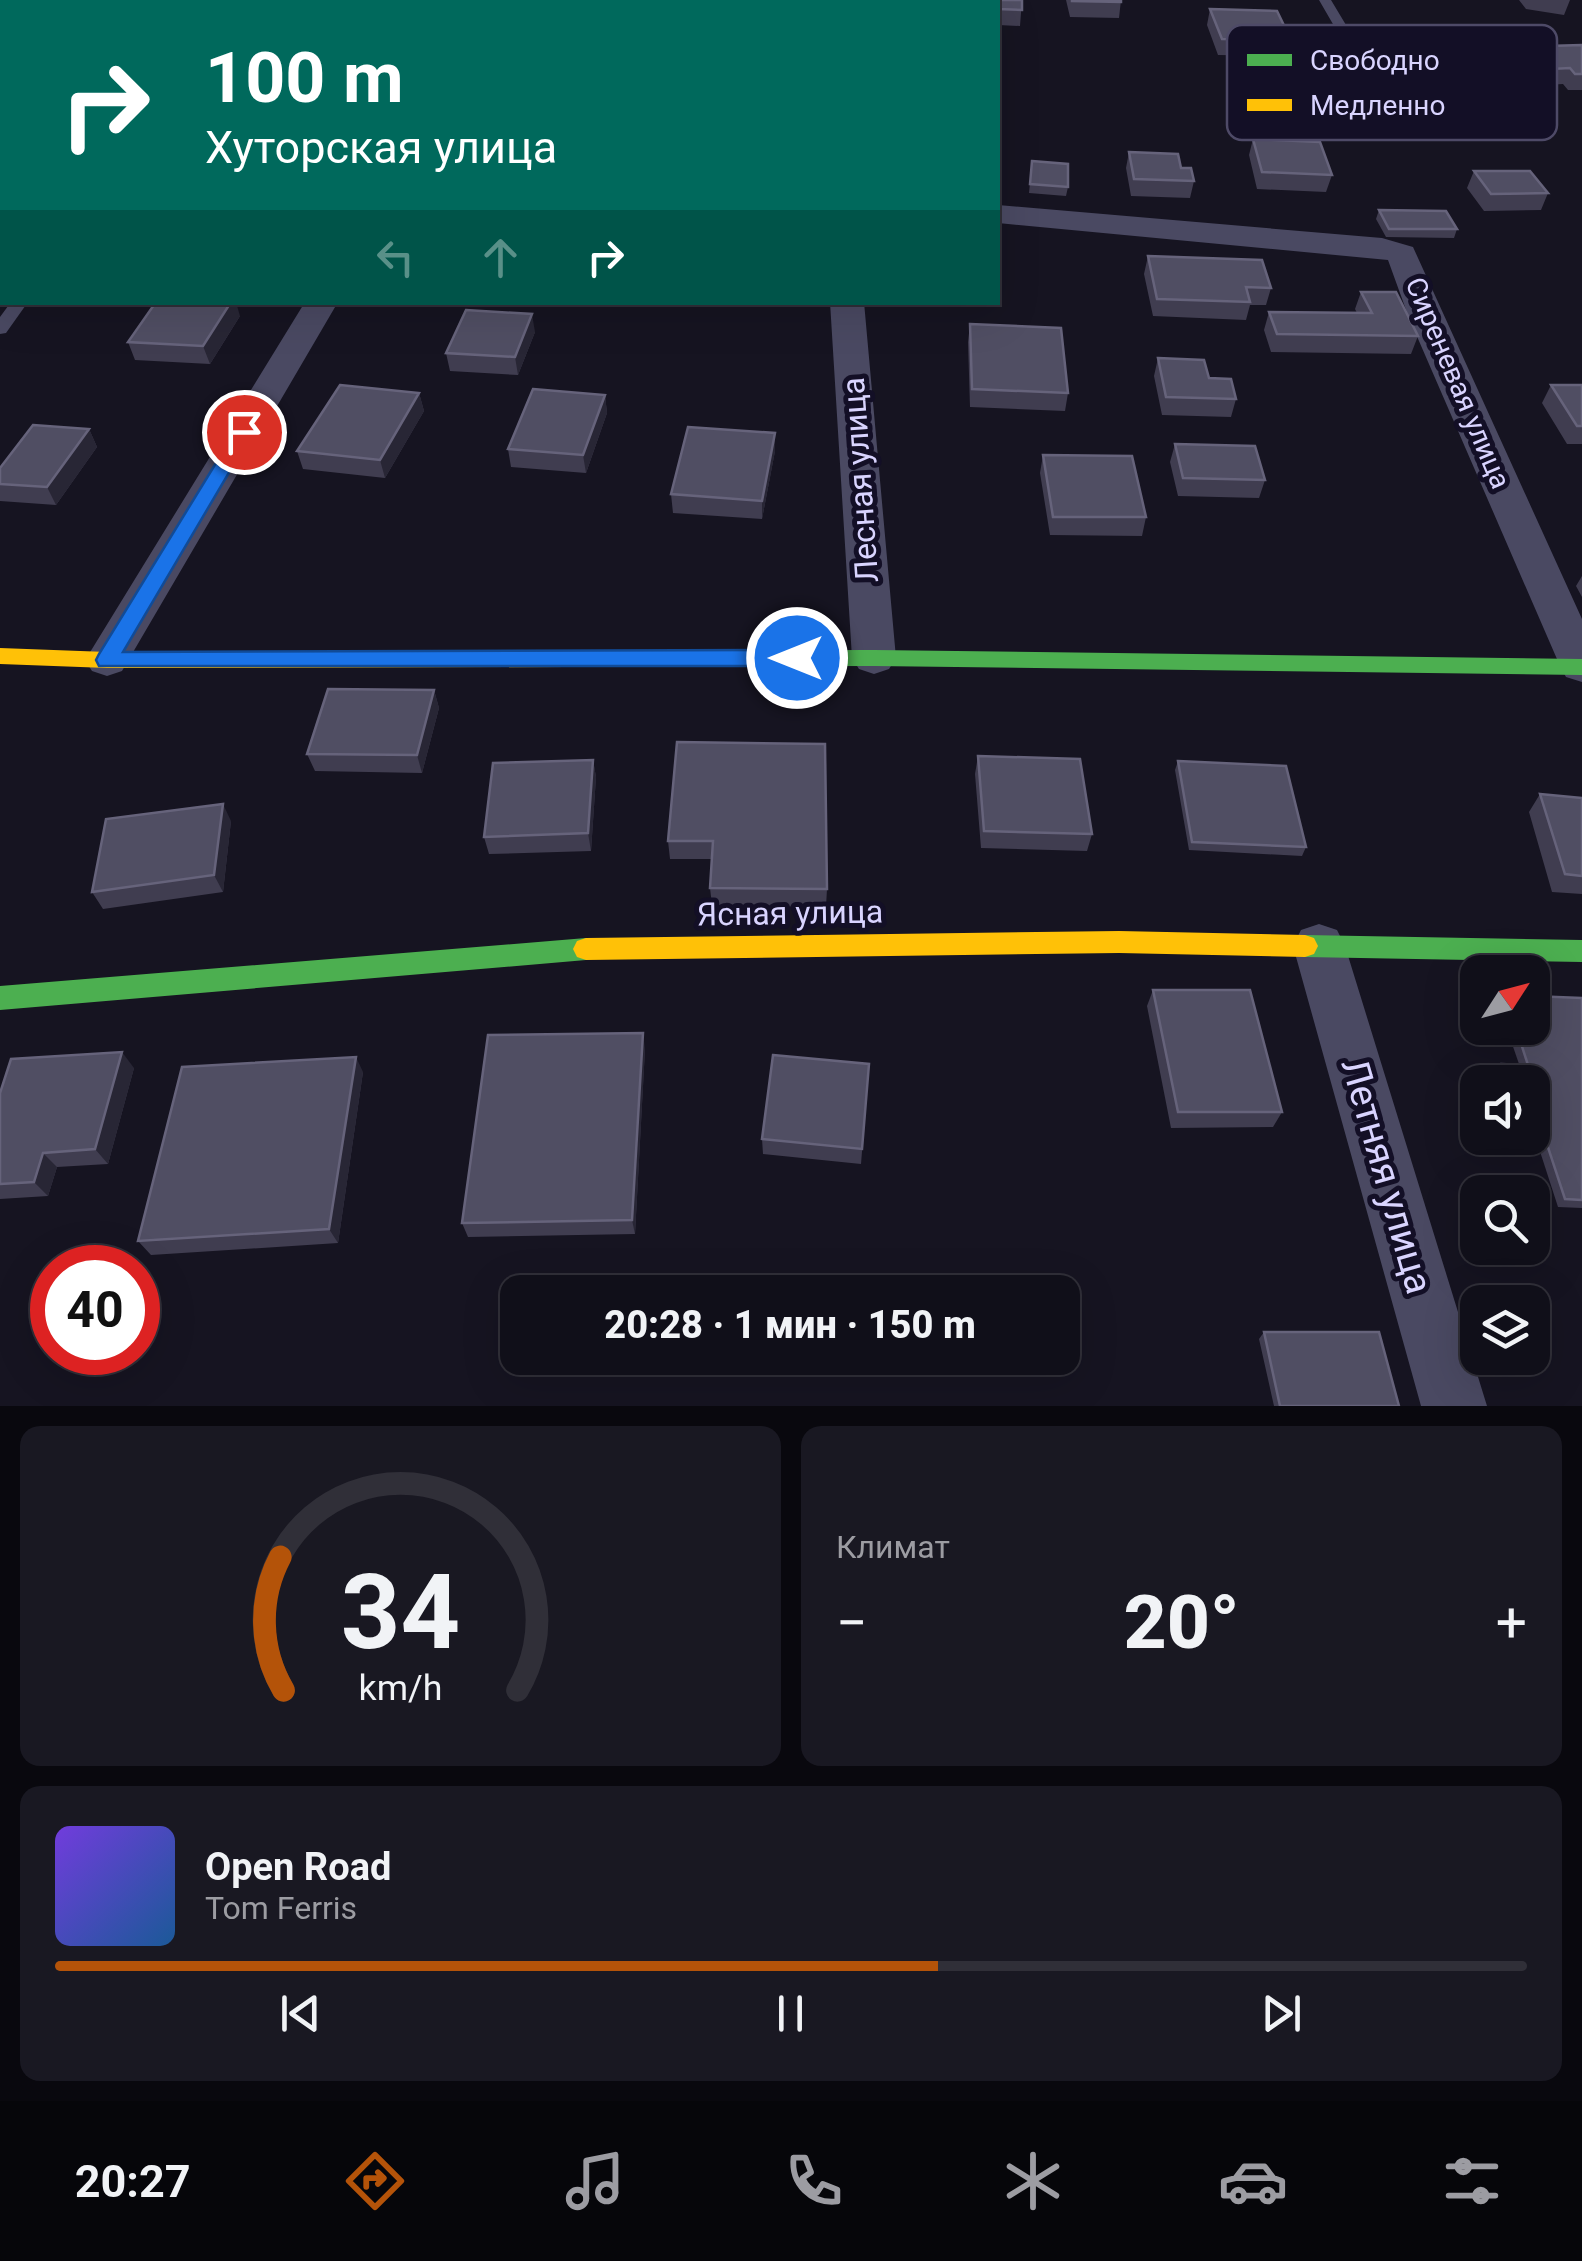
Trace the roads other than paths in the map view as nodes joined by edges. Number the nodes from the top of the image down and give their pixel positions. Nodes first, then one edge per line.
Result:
1 (1325, 0) edge
2 (1340, 25) edge
3 (1000, 214) edge
4 (18, 305) edge
5 (320, 305) edge
6 (847, 305) edge
7 (0, 328) edge
8 (0, 656) edge
9 (874, 658) junction
10 (107, 660) junction
11 (1582, 666) edge
12 (1319, 946) junction
13 (1582, 951) edge
14 (0, 998) edge
15 (1454, 1406) edge

1 - 2 lane
3 - 11 street, Сиреневая улица
4 - 7 lane
5 - 10 street
6 - 9 street, Лесная улица
8 - 10 street
9 - 10 street
9 - 11 street
12 - 13 street, Ясная улица
12 - 14 street, Ясная улица
12 - 15 street, Летняя улица

